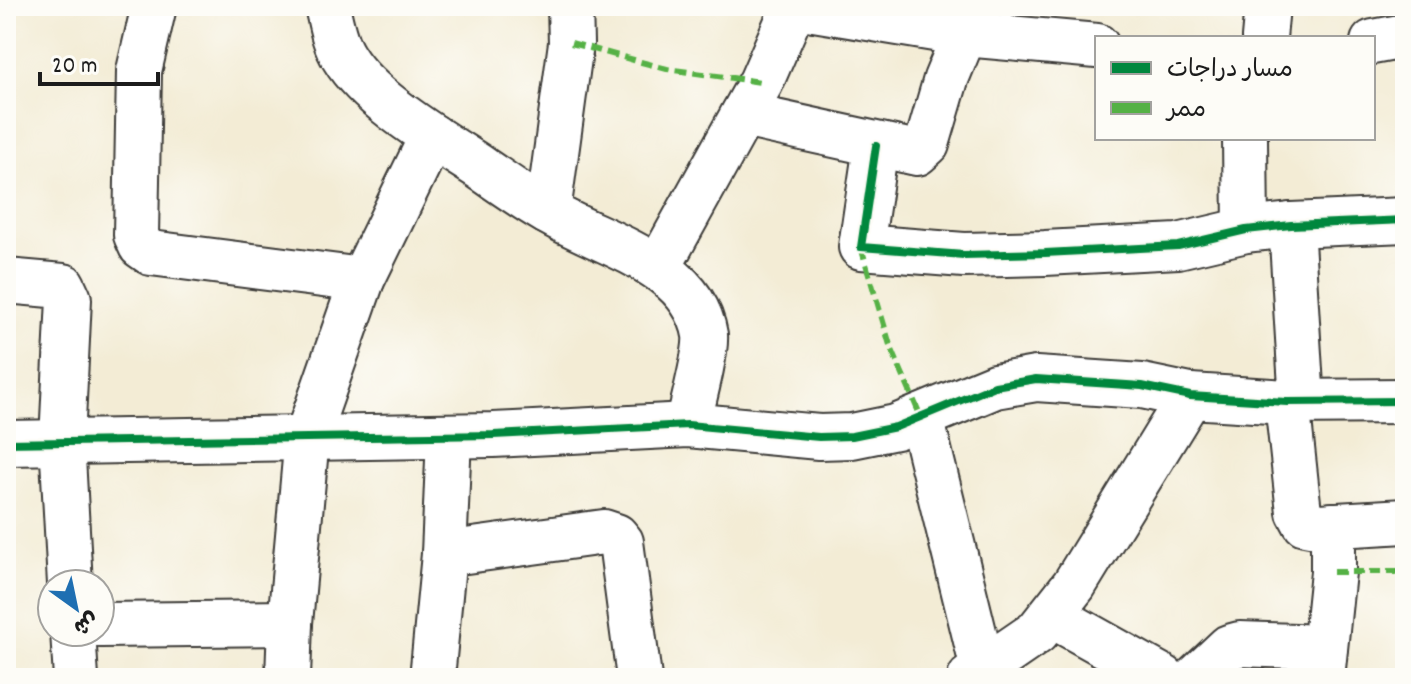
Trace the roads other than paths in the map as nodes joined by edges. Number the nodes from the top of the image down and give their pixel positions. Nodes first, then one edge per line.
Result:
1 (154, 6) edge
2 (327, 6) edge
3 (570, 6) edge
4 (795, 6) edge
5 (1267, 6) edge
6 (971, 20) edge
7 (1264, 36) edge
8 (1405, 36) edge
9 (1375, 42) edge
10 (1095, 46) edge
11 (743, 115) junction
12 (432, 136) junction
13 (1245, 140) edge
14 (876, 146) junction
15 (548, 212) junction
16 (1405, 220) edge
17 (1291, 225) junction
18 (1246, 230) junction
19 (658, 268) junction
20 (362, 280) junction
21 (6, 281) edge
22 (1190, 396) junction
23 (1405, 401) edge
24 (1295, 402) junction
25 (921, 417) junction
26 (688, 425) junction
27 (449, 436) junction
28 (307, 437) junction
29 (62, 440) junction
30 (6, 443) edge
31 (1405, 521) edge
32 (1333, 525) junction
33 (444, 554) junction
34 (69, 568) edge
35 (1053, 616) junction
36 (290, 623) junction
37 (116, 625) edge
38 (74, 648) edge
39 (1323, 663) edge
40 (976, 673) edge
41 (76, 678) edge
42 (288, 678) edge
43 (432, 678) edge
44 (639, 678) edge
45 (1164, 678) edge
46 (1196, 678) edge

1 - 20 street
2 - 12 street
3 - 15 street
4 - 6 street
4 - 11 street
5 - 7 street
6 - 10 street
6 - 14 street
8 - 9 street
11 - 14 street
11 - 19 street
12 - 15 street
12 - 20 street
13 - 18 street
14 - 18 street
15 - 19 street
16 - 17 street
17 - 18 street
17 - 24 street
19 - 26 street
20 - 28 street
21 - 29 street
22 - 24 street
22 - 25 street
22 - 35 street
23 - 24 street
24 - 32 street
25 - 26 street
25 - 40 street
26 - 27 street
27 - 28 street
27 - 33 street
28 - 29 street
28 - 36 street
29 - 30 street
29 - 34 street
31 - 32 street
32 - 39 street
33 - 43 street
33 - 44 street
35 - 40 street
35 - 45 street
36 - 37 street
36 - 42 street
38 - 41 street
39 - 46 street

